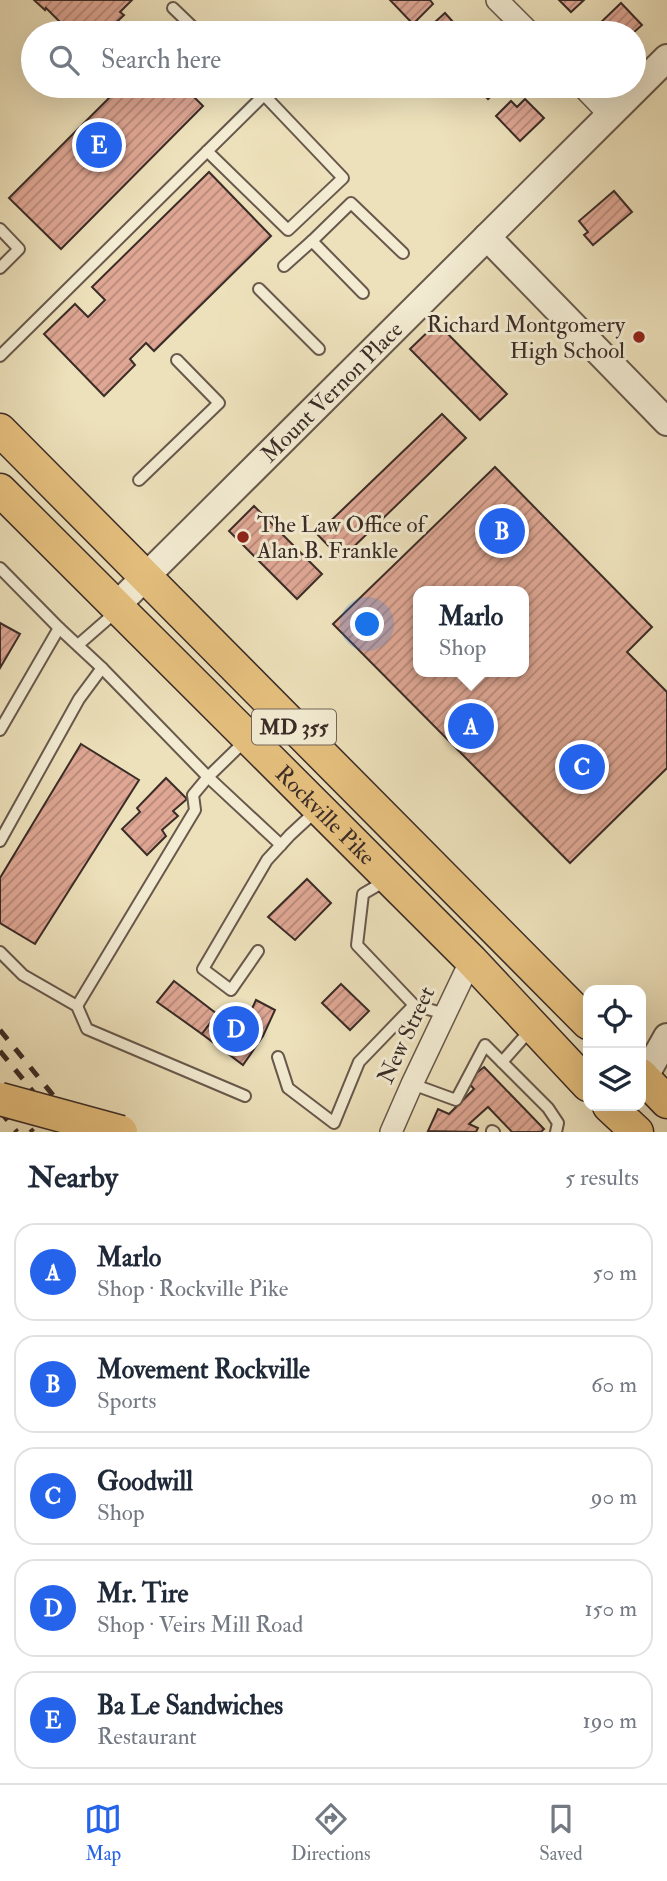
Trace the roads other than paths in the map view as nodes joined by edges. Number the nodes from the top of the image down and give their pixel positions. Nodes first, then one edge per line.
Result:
1 (497, 0) edge
2 (173, 8) dead end
3 (186, 21) edge
4 (518, 21) edge
5 (667, 58) edge
6 (646, 79) edge
7 (261, 98) edge
8 (267, 98) edge
9 (594, 98) edge
10 (626, 98) edge
11 (610, 114) junction
12 (207, 151) junction
13 (0, 229) edge
14 (487, 237) junction
15 (312, 241) junction
16 (403, 253) dead end
17 (284, 266) dead end
18 (0, 268) edge
19 (259, 289) dead end
20 (363, 293) dead end
21 (319, 349) dead end
22 (0, 356) edge
23 (177, 360) dead end
24 (667, 422) edge
25 (0, 430) edge
26 (139, 480) dead end
27 (0, 490) edge
28 (0, 568) edge
29 (144, 577) junction
30 (117, 607) junction
31 (59, 628) junction
32 (78, 645) junction
33 (102, 668) junction
34 (0, 730) edge
35 (248, 738) junction
36 (208, 777) junction
37 (319, 808) junction
38 (0, 841) edge
39 (281, 845) junction
40 (389, 879) junction
41 (258, 951) dead end
42 (0, 952) edge
43 (471, 960) junction
44 (414, 1005) junction
45 (77, 1006) junction
46 (445, 1014) junction
47 (583, 1018) edge
48 (534, 1026) junction
49 (667, 1037) edge
50 (278, 1057) dead end
51 (502, 1062) junction
52 (646, 1072) edge
53 (583, 1080) edge
54 (646, 1083) edge
55 (412, 1084) junction
56 (245, 1096) dead end
57 (0, 1098) edge
58 (667, 1102) edge
59 (121, 1132) edge
60 (391, 1132) edge
61 (556, 1132) edge

1 - 4 street
2 - 3 lane
5 - 6 street, Mount Vernon Place
7 - 12 lane
8 - 12 lane
9 - 11 street
10 - 11 street, Mount Vernon Place
11 - 14 street, Mount Vernon Place
12 - 22 lane
13 - 18 lane
14 - 24 street
14 - 29 street, Mount Vernon Place
15 - 16 lane
15 - 17 lane
15 - 20 lane
19 - 21 lane
23 - 26 lane
25 - 29 main road, Rockville Pike / MD 355
27 - 30 main road, Rockville Pike / MD 355
28 - 31 lane
29 - 30 street, Mount Vernon Place
29 - 47 main road, Rockville Pike / MD 355
30 - 32 lane
30 - 35 main road, Rockville Pike / MD 355
31 - 32 lane
31 - 34 lane
32 - 33 lane
33 - 36 lane
33 - 38 lane
35 - 36 lane
35 - 37 main road, Rockville Pike / MD 355
36 - 39 lane
36 - 45 lane
37 - 39 lane
37 - 40 main road, Rockville Pike / MD 355
39 - 41 lane
40 - 43 main road, Rockville Pike / MD 355
40 - 44 lane
42 - 45 lane
43 - 46 street, New Street
43 - 48 main road, Rockville Pike / MD 355
44 - 46 lane
44 - 50 lane
45 - 56 lane
46 - 55 street, New Street
48 - 51 lane
48 - 53 main road, Rockville Pike / MD 355
49 - 52 street
51 - 55 lane
51 - 61 lane
54 - 58 main road
55 - 60 street, New Street
57 - 59 main road, bridge

